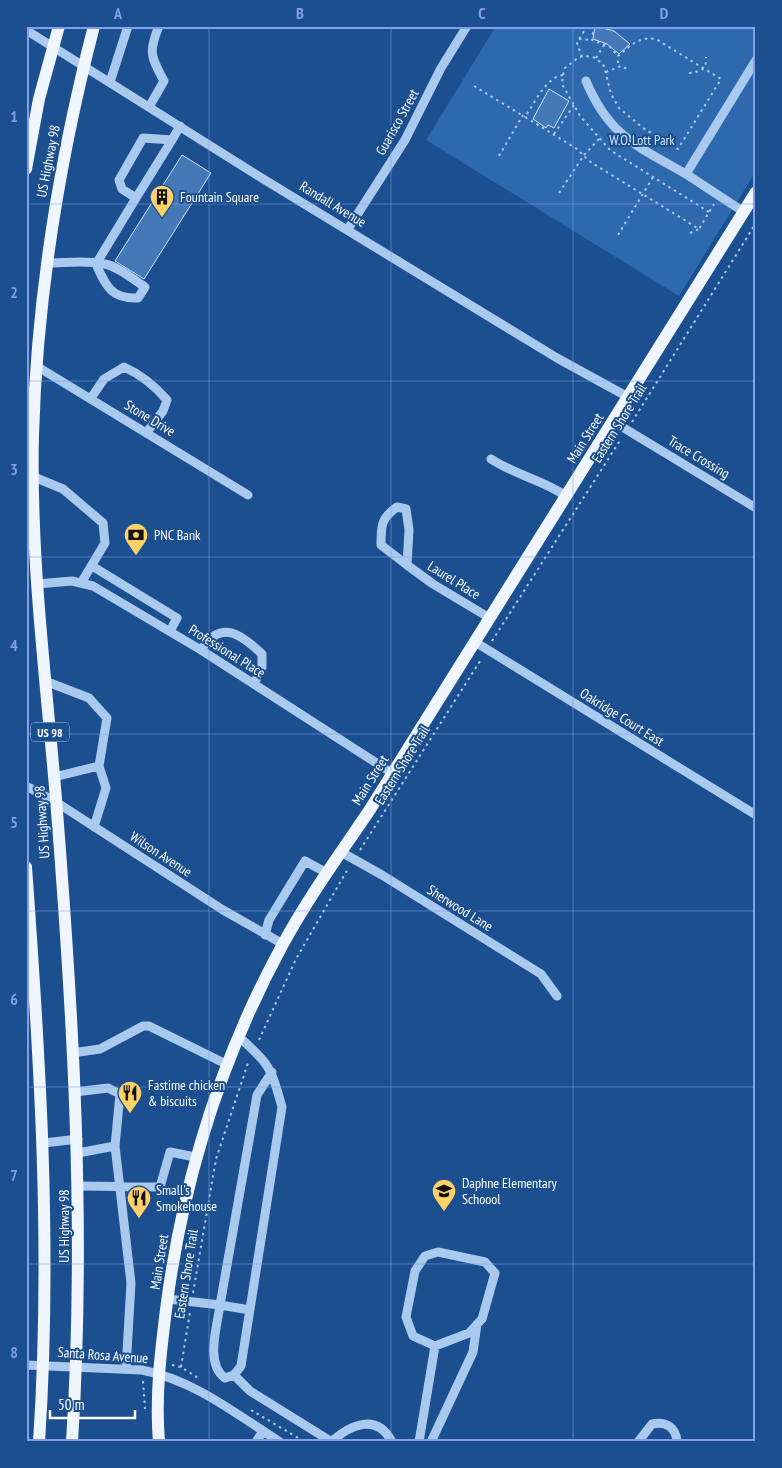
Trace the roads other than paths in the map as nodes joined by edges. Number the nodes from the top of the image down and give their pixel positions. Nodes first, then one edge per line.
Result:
1 (59, 26) edge
2 (94, 26) edge
3 (128, 26) edge
4 (159, 26) edge
5 (467, 26) edge
6 (26, 30) edge
7 (53, 46) junction
8 (756, 60) edge
9 (83, 66) junction
10 (586, 81) dead end
11 (110, 82) junction
12 (150, 107) junction
13 (180, 126) junction
14 (172, 140) junction
15 (26, 169) edge
16 (686, 174) junction
17 (755, 196) edge
18 (136, 198) junction
19 (744, 212) junction
20 (348, 228) junction
21 (46, 263) junction
22 (96, 264) junction
23 (38, 367) junction
24 (628, 397) junction
25 (91, 398) junction
26 (614, 422) junction
27 (147, 432) junction
28 (491, 459) dead end
29 (34, 477) junction
30 (248, 494) dead end
31 (566, 496) junction
32 (30, 498) edge
33 (756, 508) edge
34 (407, 565) junction
35 (92, 566) junction
36 (81, 583) junction
37 (37, 584) junction
38 (488, 617) junction
39 (170, 631) junction
40 (475, 642) junction
41 (201, 650) junction
42 (45, 681) junction
43 (254, 684) junction
44 (99, 766) junction
45 (392, 773) junction
46 (54, 777) junction
47 (26, 786) edge
48 (56, 802) junction
49 (756, 814) edge
50 (94, 827) junction
51 (341, 852) junction
52 (26, 867) edge
53 (326, 873) junction
54 (265, 934) junction
55 (283, 944) junction
56 (557, 996) dead end
57 (239, 1037) junction
58 (72, 1053) junction
59 (228, 1065) junction
60 (272, 1072) junction
61 (75, 1092) junction
62 (78, 1139) junction
63 (44, 1144) junction
64 (115, 1146) junction
65 (78, 1153) junction
66 (195, 1158) junction
67 (78, 1186) junction
68 (121, 1186) junction
69 (168, 1299) junction
70 (220, 1305) junction
71 (250, 1310) junction
72 (476, 1324) junction
73 (435, 1346) junction
74 (26, 1365) edge
75 (44, 1365) junction
76 (77, 1367) junction
77 (126, 1369) junction
78 (158, 1373) junction
79 (234, 1375) junction
80 (263, 1431) junction
81 (39, 1442) edge
82 (72, 1442) edge
83 (159, 1442) edge
84 (256, 1442) edge
85 (280, 1442) edge
86 (332, 1442) edge
87 (392, 1442) edge
88 (418, 1442) edge
89 (431, 1442) edge
90 (638, 1442) edge
91 (676, 1442) edge

1 - 7 main road, US Highway 98
2 - 9 main road, US Highway 98 / US 98
3 - 11 street
4 - 12 street
5 - 20 street, Guarisco Street
6 - 7 street, Randall Avenue
7 - 9 street, Randall Avenue
7 - 15 main road, US Highway 98
8 - 16 street
9 - 11 street, Randall Avenue
9 - 21 main road, US Highway 98 / US 98
10 - 16 street
11 - 12 street, Randall Avenue
12 - 13 street, Randall Avenue
13 - 14 street
13 - 20 street, Randall Avenue
14 - 18 street
14 - 18 street
16 - 19 street
17 - 19 main road, Main Street
18 - 22 street
19 - 24 main road, Main Street
20 - 24 street, Randall Avenue
21 - 22 street
21 - 23 main road, US Highway 98 / US 98
22 - 22 street
23 - 25 street, Stone Drive
23 - 29 main road, US Highway 98 / US 98
24 - 26 main road, Main Street
25 - 27 street, Stone Drive
25 - 27 street
26 - 31 main road, Main Street
26 - 33 street, Trace Crossing
27 - 30 street, Stone Drive
28 - 31 street
29 - 32 main road, US Highway 98 / US 98
29 - 35 street
31 - 38 main road, Main Street
32 - 37 main road, US Highway 98 / US 98
34 - 34 street, Laurel Place
34 - 38 street, Laurel Place
35 - 36 street
35 - 39 street
36 - 37 street, Professional Place
36 - 39 street, Professional Place
37 - 42 main road, US Highway 98 / US 98
38 - 40 main road, Main Street
39 - 41 street, Professional Place
40 - 45 main road, Main Street
40 - 49 street, Oakridge Court East
41 - 43 street, Professional Place
41 - 43 street
42 - 44 street
42 - 46 main road, US Highway 98 / US 98
43 - 45 street, Professional Place
44 - 46 street
44 - 50 street
45 - 51 main road, Main Street
46 - 48 main road, US Highway 98 / US 98
47 - 48 street, Wilson Avenue
48 - 50 street, Wilson Avenue
48 - 58 main road, US Highway 98 / US 98
50 - 54 street, Wilson Avenue
51 - 53 main road, Main Street
51 - 56 street, Sherwood Lane
52 - 63 main road, US Highway 98
53 - 54 street
53 - 55 main road, Main Street
54 - 55 street, Wilson Avenue
55 - 57 main road, Main Street
57 - 59 main road, Main Street
57 - 60 street
58 - 59 street
58 - 61 main road, US Highway 98 / US 98
59 - 66 main road, Main Street
60 - 70 street
60 - 71 street
61 - 62 main road, US Highway 98 / US 98
61 - 64 street
62 - 63 street
62 - 65 main road, US Highway 98 / US 98
63 - 75 main road, US Highway 98
64 - 65 street
64 - 68 street
65 - 67 main road, US Highway 98 / US 98
66 - 68 street
66 - 69 main road, Main Street
67 - 68 street
67 - 76 main road, US Highway 98 / US 98
68 - 77 street
69 - 70 street
69 - 78 main road, Main Street
70 - 71 street
70 - 79 street
71 - 79 street
72 - 73 street
72 - 73 street
72 - 89 street
73 - 88 street
74 - 75 street, Santa Rosa Avenue
75 - 76 street, Santa Rosa Avenue
75 - 81 main road, US Highway 98
76 - 77 street, Santa Rosa Avenue
76 - 82 main road, US Highway 98 / US 98
77 - 78 street, Santa Rosa Avenue
78 - 80 street, Santa Rosa Avenue
78 - 83 main road, Main Street
79 - 86 street
80 - 84 street
80 - 85 street, Santa Rosa Avenue
86 - 87 street
90 - 91 street

